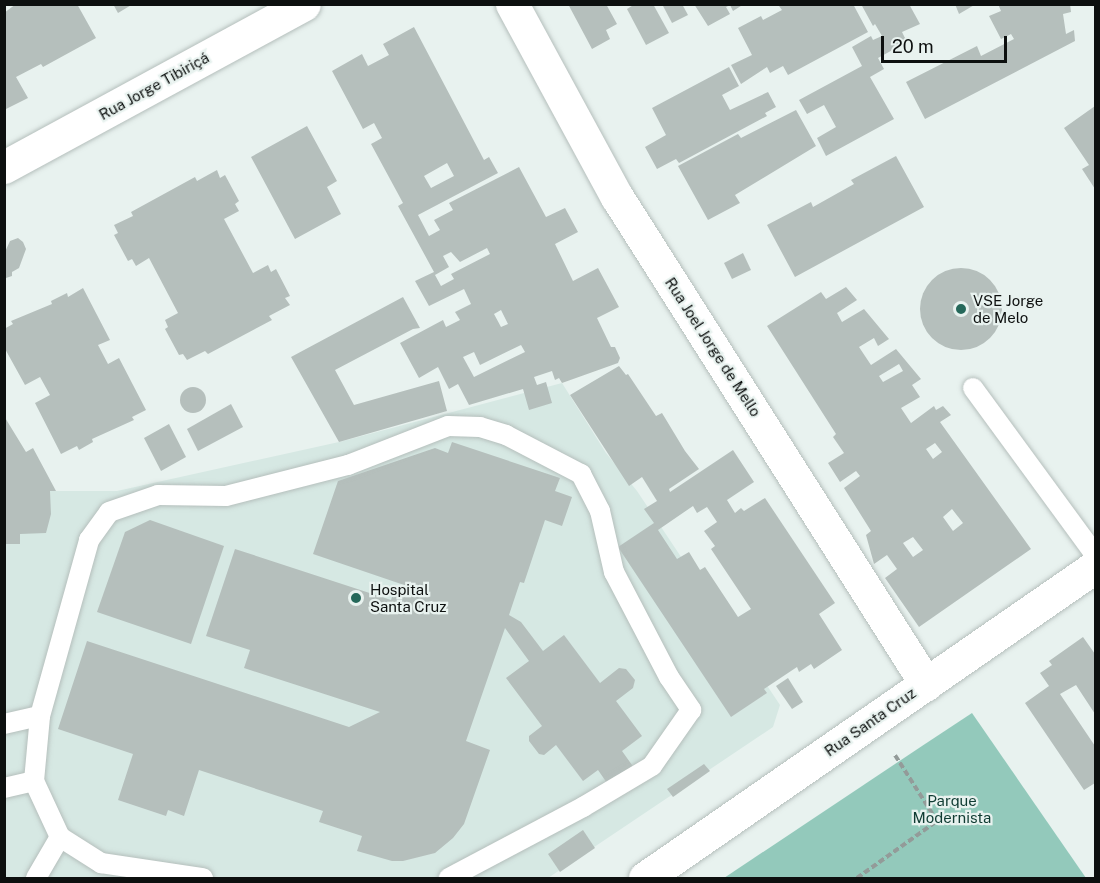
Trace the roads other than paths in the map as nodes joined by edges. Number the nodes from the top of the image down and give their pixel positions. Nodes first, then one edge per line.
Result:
1 (304, 4) edge
2 (512, 4) edge
3 (4, 167) edge
4 (973, 388) dead end
5 (1095, 556) edge
6 (1095, 566) edge
7 (926, 684) junction
8 (40, 716) junction
9 (4, 724) edge
10 (34, 781) junction
11 (4, 789) edge
12 (60, 837) junction
13 (36, 879) edge
14 (203, 879) edge
15 (449, 879) edge
16 (645, 879) edge

1 - 3 street, Rua Jorge Tibiriçá
2 - 7 street, Rua Joel Jorge de Mello
4 - 5 lane
6 - 7 street, Rua Santa Cruz
7 - 16 street, Rua Santa Cruz
8 - 9 lane
8 - 10 lane
8 - 15 lane
10 - 11 lane
10 - 12 lane
12 - 13 lane
12 - 14 lane

